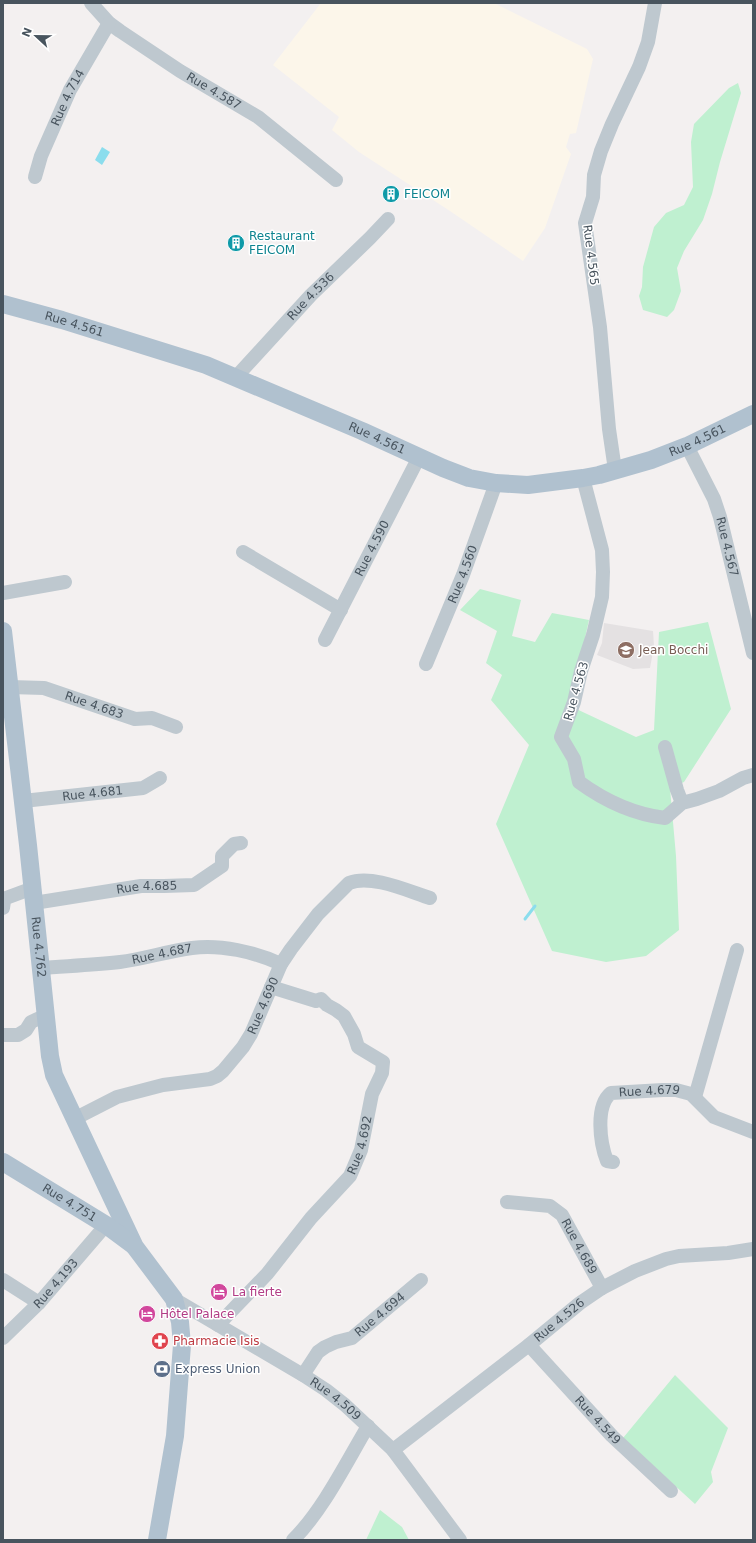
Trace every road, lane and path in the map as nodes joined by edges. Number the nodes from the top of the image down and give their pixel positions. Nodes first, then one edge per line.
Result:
1 (91, 3) edge
2 (655, 3) edge
3 (109, 23) junction
4 (35, 177) dead end
5 (336, 180) dead end
6 (388, 219) dead end
7 (3, 304) edge
8 (236, 377) junction
9 (753, 414) edge
10 (687, 446) junction
11 (419, 457) junction
12 (616, 470) junction
13 (583, 478) junction
14 (496, 482) junction
15 (243, 552) dead end
16 (65, 582) dead end
17 (3, 593) edge
18 (341, 610) junction
19 (3, 631) edge
20 (326, 640) dead end
21 (753, 653) edge
22 (426, 664) dead end
23 (10, 687) junction
24 (176, 728) dead end
25 (665, 747) dead end
26 (753, 775) edge
27 (160, 778) dead end
28 (23, 801) junction
29 (682, 803) junction
30 (241, 843) dead end
31 (33, 895) junction
32 (430, 898) dead end
33 (3, 908) edge
34 (737, 950) dead end
35 (281, 964) junction
36 (41, 968) junction
37 (271, 987) junction
38 (46, 1015) junction
39 (3, 1035) edge
40 (695, 1097) junction
41 (74, 1119) junction
42 (753, 1132) edge
43 (3, 1162) edge
44 (613, 1162) dead end
45 (507, 1202) dead end
46 (106, 1225) junction
47 (135, 1247) junction
48 (753, 1249) edge
49 (3, 1280) edge
50 (421, 1280) dead end
51 (602, 1288) junction
52 (174, 1299) junction
53 (39, 1303) junction
54 (218, 1325) junction
55 (3, 1338) edge
56 (529, 1345) junction
57 (303, 1375) junction
58 (368, 1426) junction
59 (393, 1450) junction
60 (671, 1491) dead end
61 (157, 1540) edge
62 (292, 1540) edge
63 (460, 1540) edge

1 - 3 street, Rue 4.587
2 - 12 street, Rue 4.565
3 - 4 street, Rue 4.714
3 - 5 street, Rue 4.587
6 - 8 street, Rue 4.536
7 - 8 main road, Rue 4.561
8 - 11 main road, Rue 4.561
9 - 10 main road, Rue 4.561
10 - 12 main road, Rue 4.561
10 - 21 street, Rue 4.567
11 - 14 main road, Rue 4.561
11 - 18 street, Rue 4.590
12 - 13 main road, Rue 4.561
13 - 14 main road, Rue 4.561
13 - 29 street, Rue 4.563
14 - 22 street, Rue 4.560
15 - 18 street
16 - 17 street
18 - 20 street, Rue 4.590
19 - 23 main road, Rue 4.762
23 - 24 street, Rue 4.683
23 - 28 main road, Rue 4.762
25 - 29 street
26 - 29 street, Rue 4.563
27 - 28 street, Rue 4.681
28 - 31 main road, Rue 4.762
30 - 31 street, Rue 4.685
31 - 33 street
31 - 36 main road, Rue 4.762
32 - 35 street, Rue 4.690
34 - 40 street
35 - 36 street, Rue 4.687
35 - 37 street, Rue 4.690
36 - 38 main road, Rue 4.762
37 - 41 street, Rue 4.690
37 - 54 street, Rue 4.692
38 - 39 street
38 - 41 main road, Rue 4.762
40 - 42 street, Rue 4.679
40 - 44 street, Rue 4.679
41 - 47 main road, Rue 4.762
43 - 46 main road, Rue 4.751
45 - 51 street, Rue 4.689
46 - 47 main road, Rue 4.751
46 - 53 street, Rue 4.193
47 - 52 main road
48 - 51 street, Rue 4.526
49 - 53 street
50 - 57 street, Rue 4.694
51 - 56 street, Rue 4.526
52 - 54 street, Rue 4.509
52 - 61 main road
53 - 55 street, Rue 4.193
54 - 57 street, Rue 4.509
56 - 59 street, Rue 4.526
56 - 60 street, Rue 4.549
57 - 58 street, Rue 4.509
58 - 59 street, Rue 4.509
58 - 62 street
59 - 63 street, Rue 4.509

